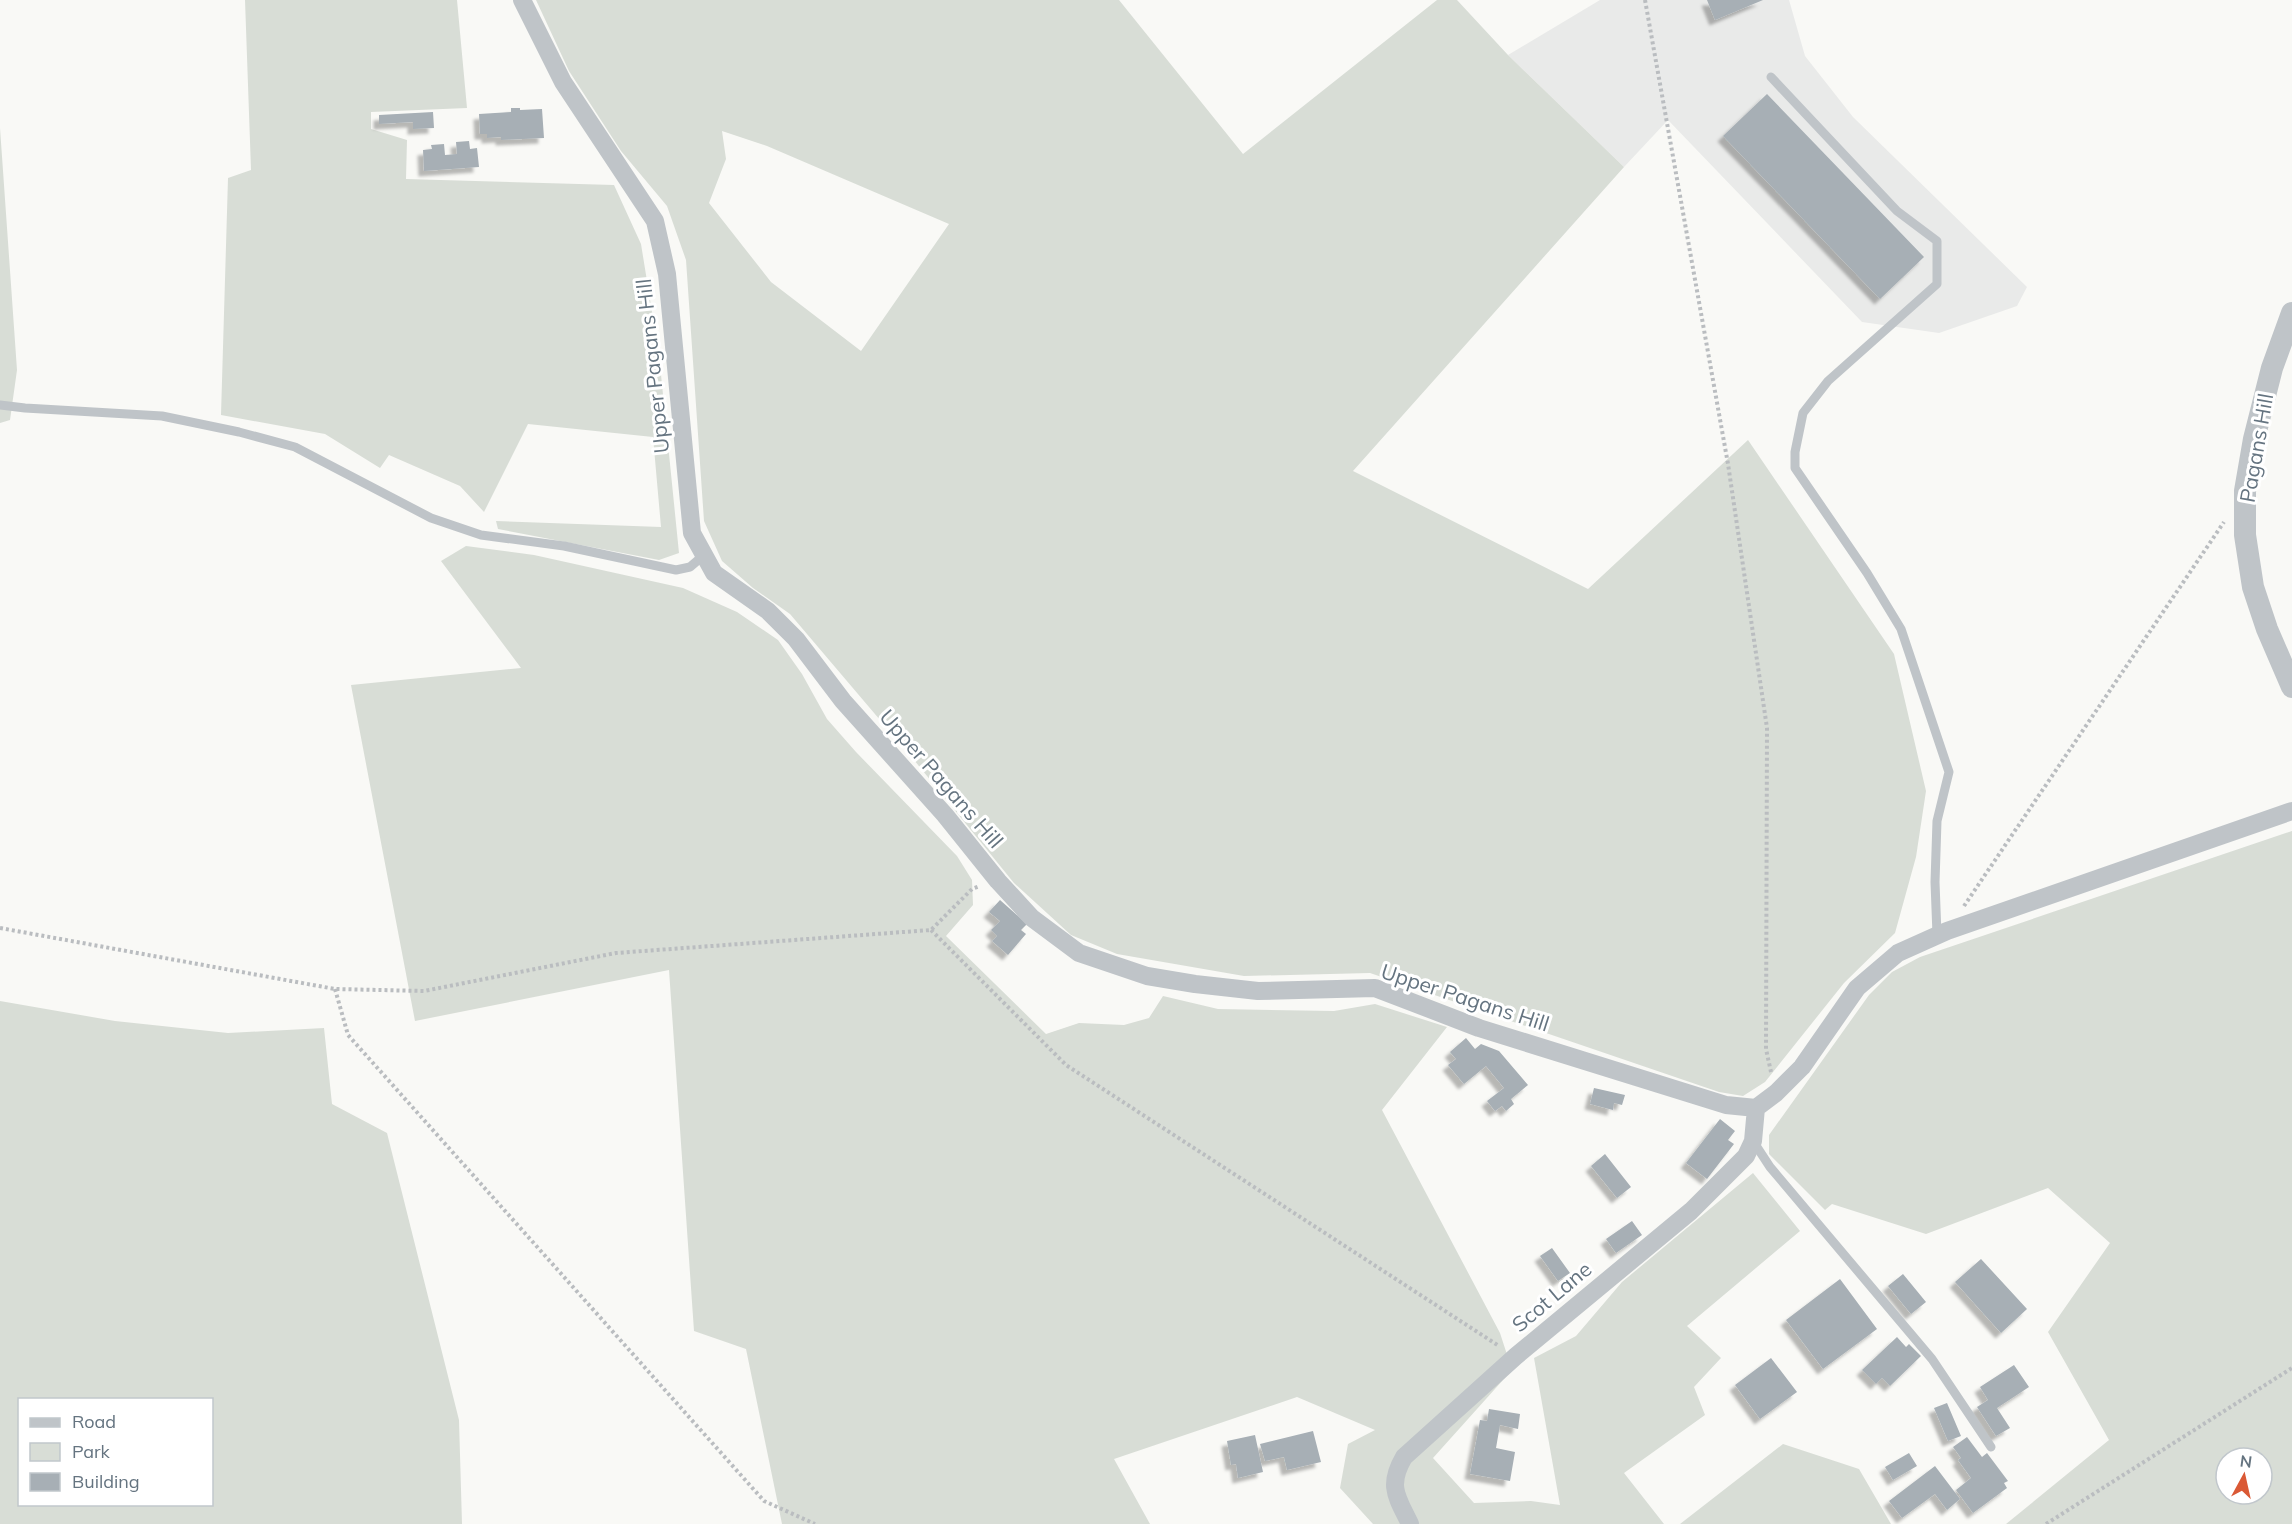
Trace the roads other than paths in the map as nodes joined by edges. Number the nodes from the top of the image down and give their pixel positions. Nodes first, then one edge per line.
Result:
1 (522, 0) edge
2 (1771, 77) dead end
3 (2292, 312) edge
4 (0, 405) edge
5 (704, 555) junction
6 (2292, 687) edge
7 (2292, 811) edge
8 (1942, 933) junction
9 (1756, 1108) junction
10 (1753, 1141) junction
11 (1991, 1447) dead end
12 (1410, 1524) edge

1 - 5 street, Upper Pagans Hill
2 - 8 lane
3 - 6 street, Pagans Hill
4 - 5 lane
5 - 9 street, Upper Pagans Hill
7 - 8 street
8 - 9 street
9 - 10 street, Scot Lane
10 - 11 lane
10 - 12 street, Scot Lane

